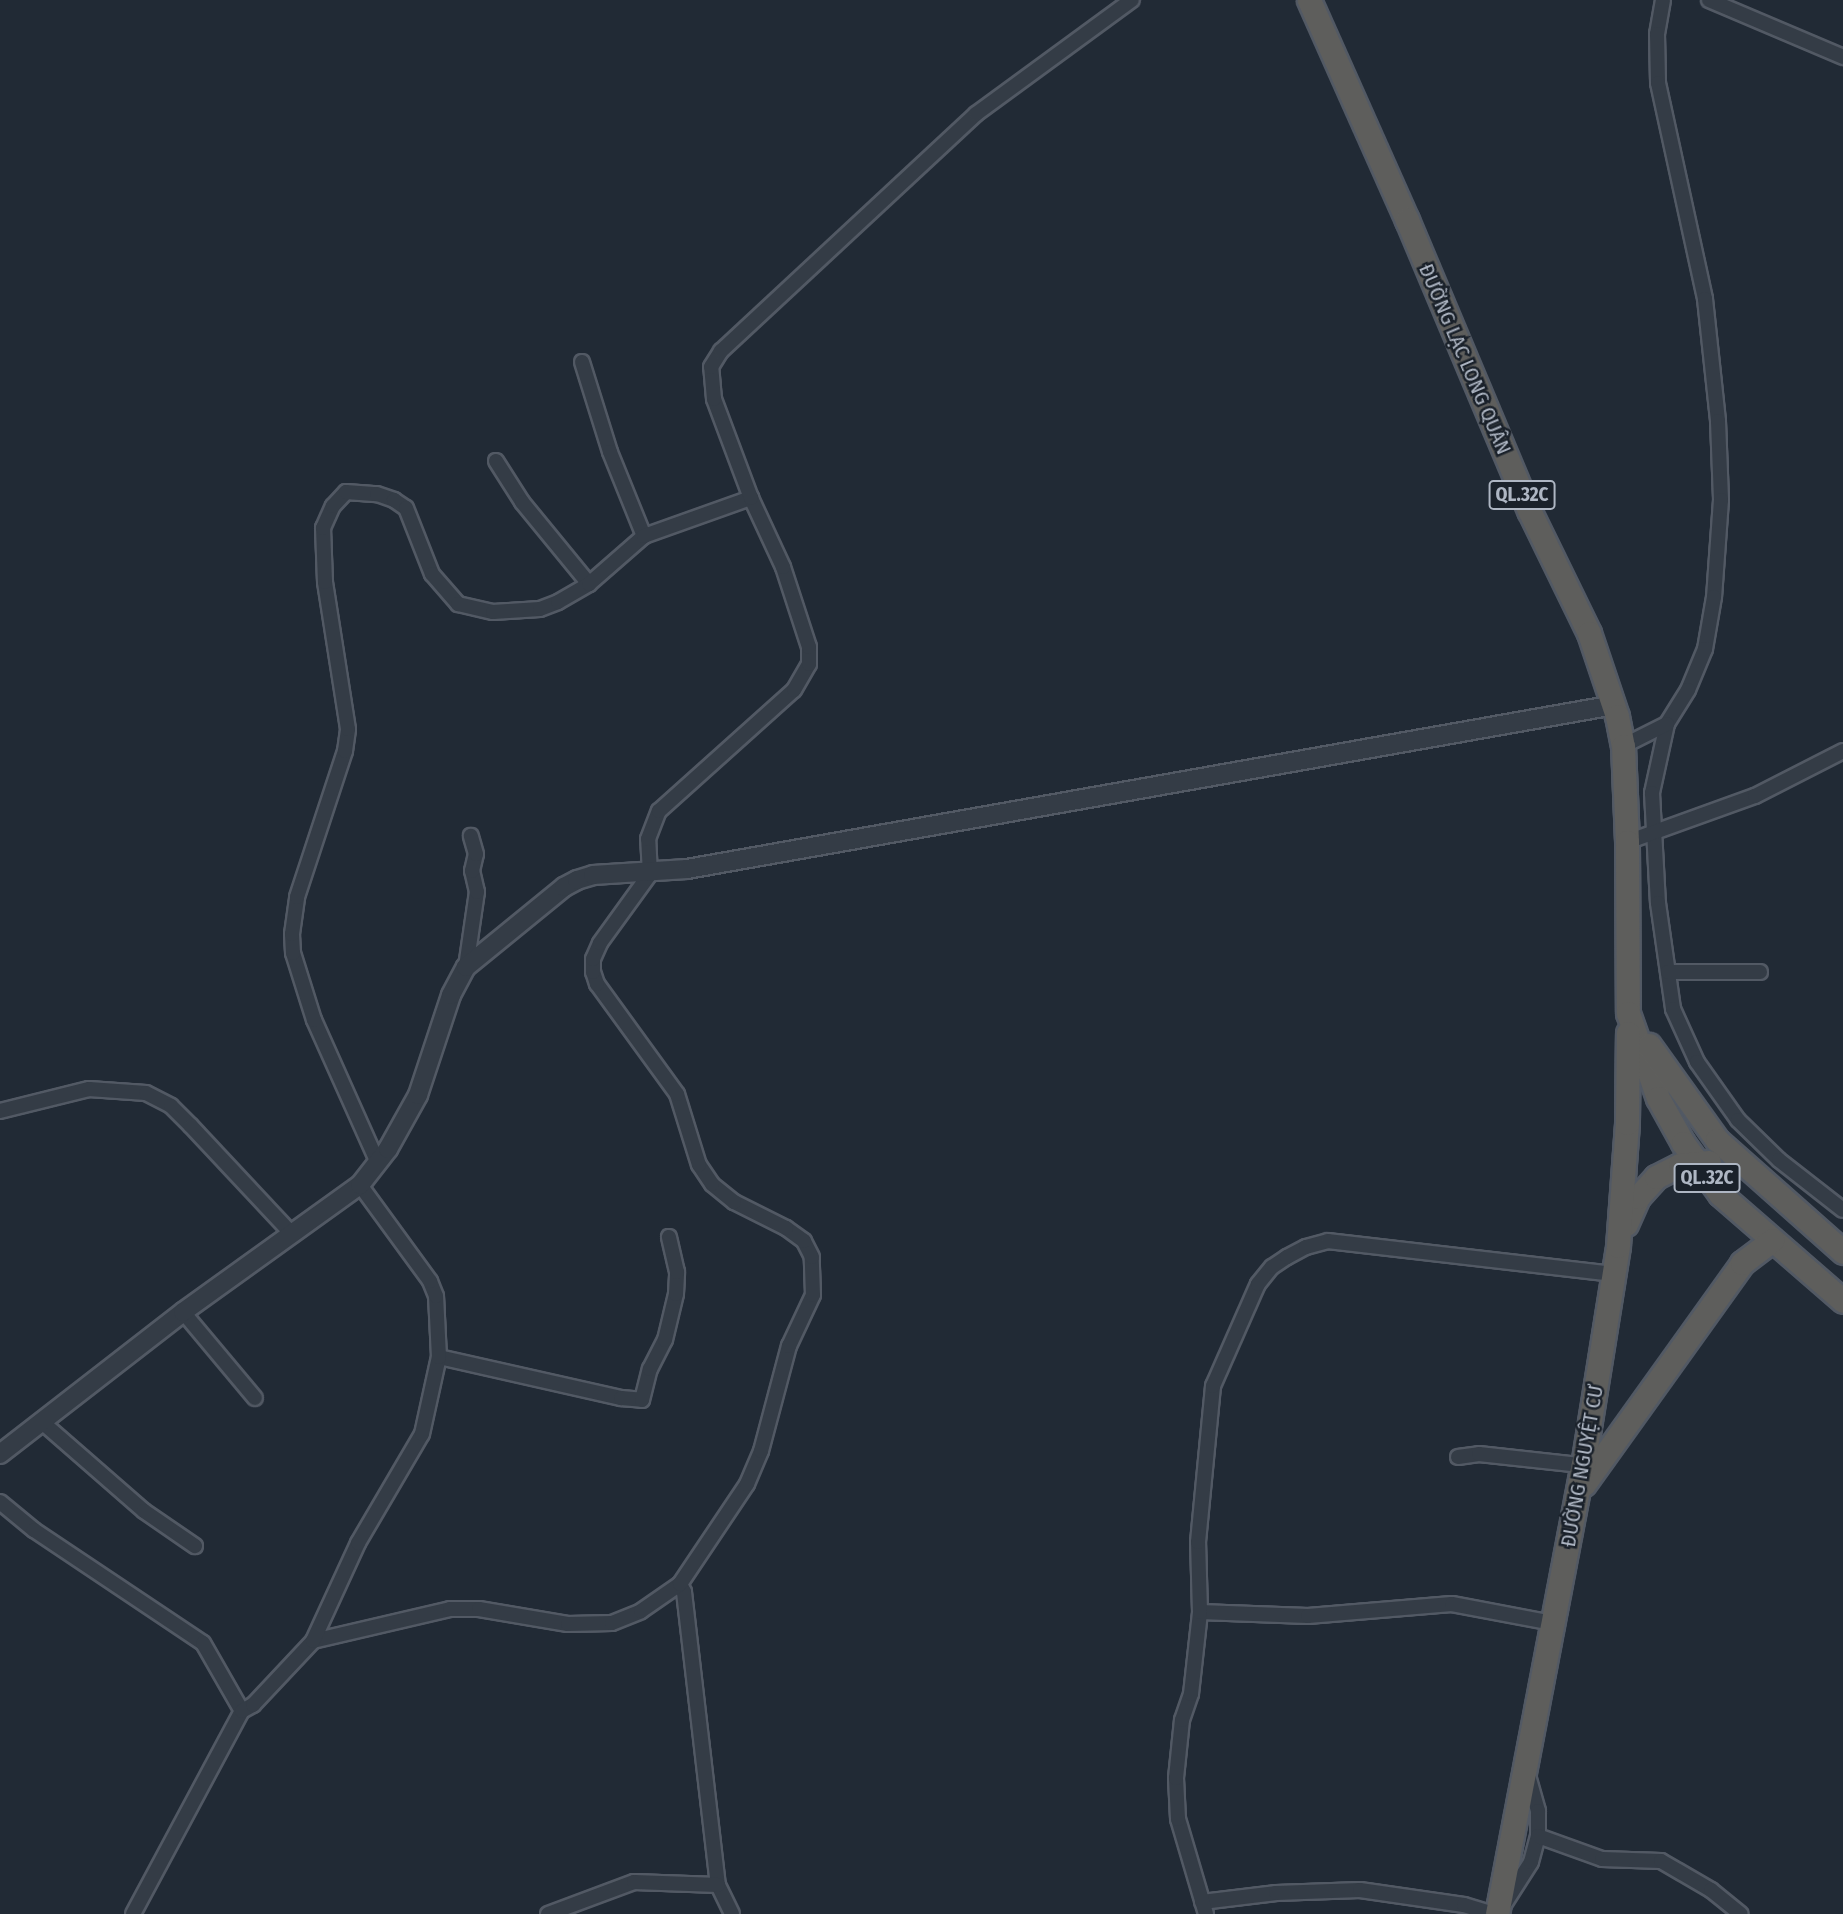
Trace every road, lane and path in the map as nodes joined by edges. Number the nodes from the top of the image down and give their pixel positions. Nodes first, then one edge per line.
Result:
1 (1132, 0) edge
2 (1309, 0) edge
3 (1663, 0) edge
4 (1709, 0) edge
5 (1843, 57) edge
6 (582, 362) dead end
7 (496, 461) dead end
8 (751, 498) junction
9 (644, 536) junction
10 (589, 584) junction
11 (1614, 705) junction
12 (1667, 724) junction
13 (1623, 746) junction
14 (1843, 751) edge
15 (1652, 835) junction
16 (471, 836) dead end
17 (1627, 842) junction
18 (650, 874) junction
19 (466, 967) junction
20 (1668, 972) junction
21 (1760, 972) dead end
22 (1628, 1013) junction
23 (0, 1111) edge
24 (1695, 1162) junction
25 (378, 1163) junction
26 (1763, 1183) junction
27 (360, 1185) junction
28 (1843, 1210) edge
29 (292, 1234) junction
30 (668, 1237) dead end
31 (1772, 1240) junction
32 (1618, 1246) junction
33 (1843, 1252) edge
34 (1613, 1274) junction
35 (1843, 1301) edge
36 (183, 1312) junction
37 (439, 1357) junction
38 (255, 1398) dead end
39 (42, 1422) junction
40 (0, 1454) edge
41 (1458, 1457) dead end
42 (1589, 1466) junction
43 (0, 1502) edge
44 (195, 1546) dead end
45 (680, 1584) junction
46 (1200, 1612) junction
47 (1553, 1623) junction
48 (313, 1641) junction
49 (242, 1711) junction
50 (1525, 1763) junction
51 (1538, 1836) junction
52 (718, 1885) junction
53 (1204, 1908) edge
54 (133, 1914) edge
55 (548, 1914) edge
56 (732, 1914) edge
57 (1496, 1914) edge
58 (1741, 1914) edge

1 - 8 street
2 - 11 highway, ĐƯỜNG LẠC LONG QUÂN / QL.32C
3 - 12 street
4 - 5 street
6 - 9 street
7 - 10 street
8 - 9 street
8 - 18 street
9 - 10 street
10 - 25 street
11 - 13 highway, ĐƯỜNG LẠC LONG QUÂN / QL.32C
11 - 18 street
12 - 13 street
12 - 15 street
13 - 17 highway, ĐƯỜNG LẠC LONG QUÂN / QL.32C
14 - 15 street
15 - 17 street
15 - 20 street
16 - 19 street
17 - 22 highway, ĐƯỜNG LẠC LONG QUÂN / QL.32C
18 - 19 street
18 - 45 street
19 - 25 street
20 - 21 street
20 - 28 street
22 - 24 highway, ĐƯỜNG LẠC LONG QUÂN / QL.32C
22 - 26 highway, QL.32C
22 - 32 highway, ĐƯỜNG NGUYỆT CƯ
23 - 29 street
24 - 26 highway
24 - 31 highway, ĐƯỜNG LẠC LONG QUÂN / QL.32C
24 - 32 highway
25 - 27 street
26 - 33 highway, QL.32C
27 - 29 street
27 - 37 street
29 - 36 street
30 - 37 street
31 - 35 highway, ĐƯỜNG LẠC LONG QUÂN / QL.32C
31 - 42 highway
32 - 34 highway, ĐƯỜNG NGUYỆT CƯ
34 - 42 highway, ĐƯỜNG NGUYỆT CƯ
34 - 46 street
36 - 38 street
36 - 39 street
37 - 48 street
39 - 40 street
39 - 44 street
41 - 42 street
42 - 47 highway, ĐƯỜNG NGUYỆT CƯ
43 - 49 street
45 - 48 street
45 - 52 street
46 - 47 street
46 - 53 street
47 - 50 highway, ĐƯỜNG NGUYỆT CƯ
48 - 49 street
49 - 54 street
50 - 51 street
50 - 57 highway, ĐƯỜNG NGUYỆT CƯ
51 - 57 street
51 - 58 street
52 - 55 street
52 - 56 street
53 - 57 street

